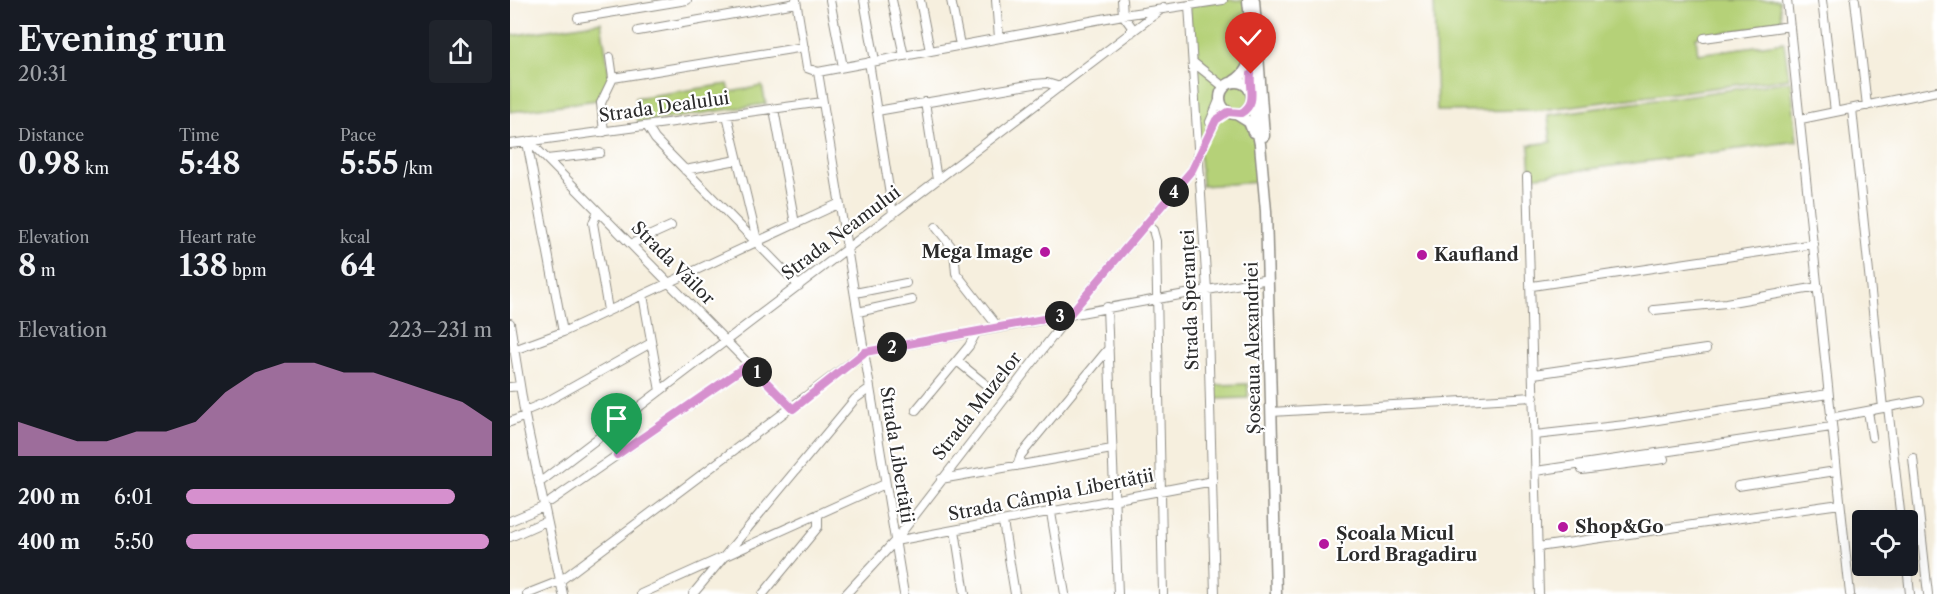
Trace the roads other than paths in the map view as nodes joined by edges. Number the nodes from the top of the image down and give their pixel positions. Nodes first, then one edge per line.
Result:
1 (687, 0) edge
2 (830, 0) edge
3 (864, 0) edge
4 (892, 0) edge
5 (920, 0) edge
6 (951, 0) edge
7 (996, 0) edge
8 (1122, 0) edge
9 (1223, 0) edge
10 (1787, 0) edge
11 (1822, 0) edge
12 (1855, 0) edge
13 (796, 2) edge
14 (1252, 2) edge
15 (1189, 5) junction
16 (1163, 8) junction
17 (1124, 15) junction
18 (578, 18) dead end
19 (1790, 26) junction
20 (638, 31) dead end
21 (1131, 33) junction
22 (999, 38) junction
23 (1704, 38) dead end
24 (960, 45) junction
25 (804, 47) junction
26 (930, 51) junction
27 (904, 56) junction
28 (610, 57) dead end
29 (872, 62) junction
30 (1194, 63) junction
31 (843, 67) junction
32 (813, 71) junction
33 (613, 78) junction
34 (1234, 81) junction
35 (1060, 87) junction
36 (1224, 87) junction
37 (1251, 91) junction
38 (1937, 91) edge
39 (1220, 99) junction
40 (823, 102) junction
41 (925, 102) junction
42 (1252, 103) junction
43 (1867, 106) junction
44 (774, 108) junction
45 (1852, 109) junction
46 (877, 111) junction
47 (1835, 112) junction
48 (1232, 113) junction
49 (728, 115) junction
50 (1801, 119) junction
51 (647, 126) junction
52 (604, 132) junction
53 (528, 142) junction
54 (510, 144) edge
55 (600, 153) dead end
56 (1200, 154) junction
57 (547, 159) junction
58 (737, 160) junction
59 (685, 170) junction
60 (1527, 177) dead end
61 (937, 180) junction
62 (838, 204) junction
63 (598, 211) junction
64 (1266, 211) junction
65 (893, 214) junction
66 (795, 224) junction
67 (1146, 224) junction
68 (671, 226) dead end
69 (936, 227) dead end
70 (758, 242) junction
71 (631, 244) junction
72 (1814, 244) junction
73 (847, 250) junction
74 (1263, 280) junction
75 (669, 282) junction
76 (906, 284) dead end
77 (799, 286) junction
78 (1532, 286) junction
79 (1818, 287) junction
80 (1207, 290) junction
81 (855, 293) junction
82 (643, 295) junction
83 (1159, 298) junction
84 (912, 300) dead end
85 (1107, 308) junction
86 (608, 310) junction
87 (1654, 310) dead end
88 (858, 312) junction
89 (1070, 314) junction
90 (510, 326) edge
91 (998, 327) junction
92 (977, 331) junction
93 (563, 332) junction
94 (726, 341) junction
95 (651, 343) junction
96 (1109, 348) junction
97 (1706, 349) dead end
98 (514, 350) junction
99 (865, 352) junction
100 (957, 361) junction
101 (749, 364) junction
102 (1534, 374) junction
103 (984, 383) dead end
104 (520, 386) junction
105 (510, 387) edge
106 (870, 388) junction
107 (660, 391) junction
108 (1828, 394) junction
109 (1534, 397) junction
110 (1920, 400) dead end
111 (1886, 407) junction
112 (793, 409) junction
113 (916, 410) dead end
114 (1868, 411) junction
115 (1271, 412) junction
116 (525, 414) junction
117 (1831, 422) junction
118 (510, 423) edge
119 (1535, 435) junction
120 (1872, 437) dead end
121 (1112, 449) junction
122 (1913, 458) dead end
123 (1664, 459) dead end
124 (1017, 466) junction
125 (1836, 471) junction
126 (1537, 474) junction
127 (941, 479) junction
128 (1213, 481) junction
129 (539, 483) junction
130 (885, 484) junction
131 (1738, 486) dead end
132 (1162, 490) junction
133 (1114, 500) junction
134 (551, 501) dead end
135 (1840, 504) junction
136 (543, 507) junction
137 (1900, 510) edge
138 (1051, 513) junction
139 (818, 514) junction
140 (911, 520) junction
141 (510, 521) edge
142 (546, 521) junction
143 (1003, 522) junction
144 (954, 530) junction
145 (510, 537) edge
146 (919, 537) junction
147 (895, 541) junction
148 (1538, 547) junction
149 (724, 556) junction
150 (1907, 576) edge
151 (560, 581) junction
152 (850, 592) edge
153 (527, 594) edge
154 (563, 594) edge
155 (641, 594) edge
156 (693, 594) edge
157 (763, 594) edge
158 (904, 594) edge
159 (965, 594) edge
160 (1015, 594) edge
161 (1065, 594) edge
162 (1118, 594) edge
163 (1163, 594) edge
164 (1215, 594) edge
165 (1270, 594) edge
166 (1276, 594) edge
167 (1539, 594) edge
168 (1850, 594) edge
169 (1910, 594) edge
170 (1928, 594) edge

1 - 18 street
2 - 31 street
3 - 29 street
4 - 27 street
5 - 26 street
6 - 24 street
7 - 22 street
8 - 17 street
9 - 15 street
10 - 19 street
11 - 47 street
12 - 43 street
13 - 20 street, Strada Libertății
13 - 25 street, Strada Libertății
14 - 34 main road
14 - 37 main road
14 - 64 main road
15 - 16 street
15 - 30 street, Strada Speranței
16 - 17 street
16 - 21 street, Strada Neamului
17 - 21 street
17 - 22 street
19 - 23 street
19 - 50 street
21 - 35 street, Strada Neamului
22 - 24 street
24 - 26 street
25 - 32 street, Strada Libertății
25 - 33 street
26 - 27 street
27 - 29 street
28 - 33 street
29 - 31 street
29 - 46 street
30 - 36 street
30 - 56 street, Strada Speranței
31 - 32 street
32 - 40 street, Strada Libertății
33 - 52 street
34 - 36 main road
34 - 37 main road
35 - 41 street
35 - 61 street, Strada Neamului
36 - 39 main road
37 - 42 main road
38 - 43 street
39 - 48 main road
39 - 56 street
40 - 44 street, Strada Dealului
40 - 62 street, Strada Libertății
41 - 46 street
41 - 61 street
42 - 48 main road
42 - 64 main road, Șoseaua Alexandriei
43 - 45 street
44 - 49 street, Strada Dealului
44 - 66 street
45 - 47 street
45 - 111 street
46 - 65 street
47 - 50 street
48 - 56 street
48 - 74 main road, Șoseaua Alexandriei
49 - 51 street, Strada Dealului
49 - 58 street
50 - 72 street
51 - 52 street, Strada Dealului
51 - 59 street
52 - 53 street, Strada Dealului
53 - 54 street, Strada Dealului
53 - 57 street, Strada Văilor
53 - 93 street
55 - 57 street
56 - 67 street, Strada Muzelor
56 - 80 street, Strada Speranței
57 - 63 street, Strada Văilor
58 - 59 street
58 - 70 street
59 - 70 street
60 - 78 street
61 - 65 street, Strada Neamului
62 - 66 street
62 - 73 street, Strada Libertății
63 - 71 street, Strada Văilor
63 - 86 street
64 - 115 main road, Șoseaua Alexandriei
65 - 73 street, Strada Neamului
66 - 70 street
67 - 83 street
67 - 89 street, Strada Muzelor
68 - 71 street
69 - 91 street
70 - 75 street
70 - 77 street
71 - 75 street, Strada Văilor
72 - 78 street
72 - 79 street
73 - 77 street, Strada Neamului
73 - 81 street, Strada Libertății
74 - 80 street
74 - 165 main road, Șoseaua Alexandriei
75 - 82 street
75 - 94 street, Strada Văilor
76 - 81 street
77 - 94 street, Strada Neamului
78 - 102 street
79 - 87 street
79 - 108 street
80 - 83 street
80 - 128 street, Strada Speranței
81 - 88 street, Strada Libertății
82 - 86 street
82 - 95 street
83 - 85 street
83 - 132 street
84 - 88 street
85 - 89 street
85 - 96 street
86 - 93 street
88 - 99 street, Strada Libertății
89 - 91 street
89 - 127 street, Strada Muzelor
90 - 98 street
91 - 92 street
92 - 99 street
92 - 100 street
93 - 98 street
94 - 101 street, Strada Văilor
94 - 107 street, Strada Neamului
95 - 107 street
95 - 116 street
96 - 121 street
96 - 124 street
97 - 102 street
98 - 104 street
99 - 106 street, Strada Libertății
99 - 112 street
100 - 103 street
100 - 113 street
101 - 112 street, Strada Văilor
101 - 134 street
102 - 109 street
104 - 105 street
104 - 116 street
106 - 130 street, Strada Libertății
106 - 149 street
107 - 129 street, Strada Neamului
108 - 117 street
108 - 119 street
109 - 115 street
109 - 119 street
110 - 111 street
111 - 114 street
111 - 137 street
112 - 151 street
114 - 117 street
114 - 120 street
115 - 166 main road, Șoseaua Alexandriei
116 - 118 street
116 - 129 street
117 - 125 street
117 - 126 street
119 - 126 street
121 - 124 street
121 - 133 street
122 - 170 street
123 - 126 street
124 - 127 street
125 - 131 street
125 - 135 street
126 - 148 street
127 - 140 street, Strada Muzelor
128 - 132 street, Strada Câmpia Libertății
128 - 164 street, Strada Speranței
129 - 136 street
130 - 139 street
130 - 147 street, Strada Libertății
132 - 133 street, Strada Câmpia Libertății
132 - 163 street
133 - 138 street, Strada Câmpia Libertății
133 - 162 street
135 - 148 street
135 - 168 street
136 - 141 street
136 - 142 street
138 - 143 street, Strada Câmpia Libertății
138 - 161 street
139 - 149 street
139 - 157 street
140 - 146 street
140 - 147 street, Strada Muzelor
142 - 145 street
142 - 151 street
143 - 144 street, Strada Câmpia Libertății
143 - 160 street
144 - 146 street, Strada Câmpia Libertății
144 - 159 street
146 - 147 street, Strada Câmpia Libertății
147 - 152 street, Strada Muzelor
147 - 158 street, Strada Libertății
148 - 167 street
149 - 155 street
149 - 156 street
150 - 169 street
151 - 153 street
151 - 154 street

